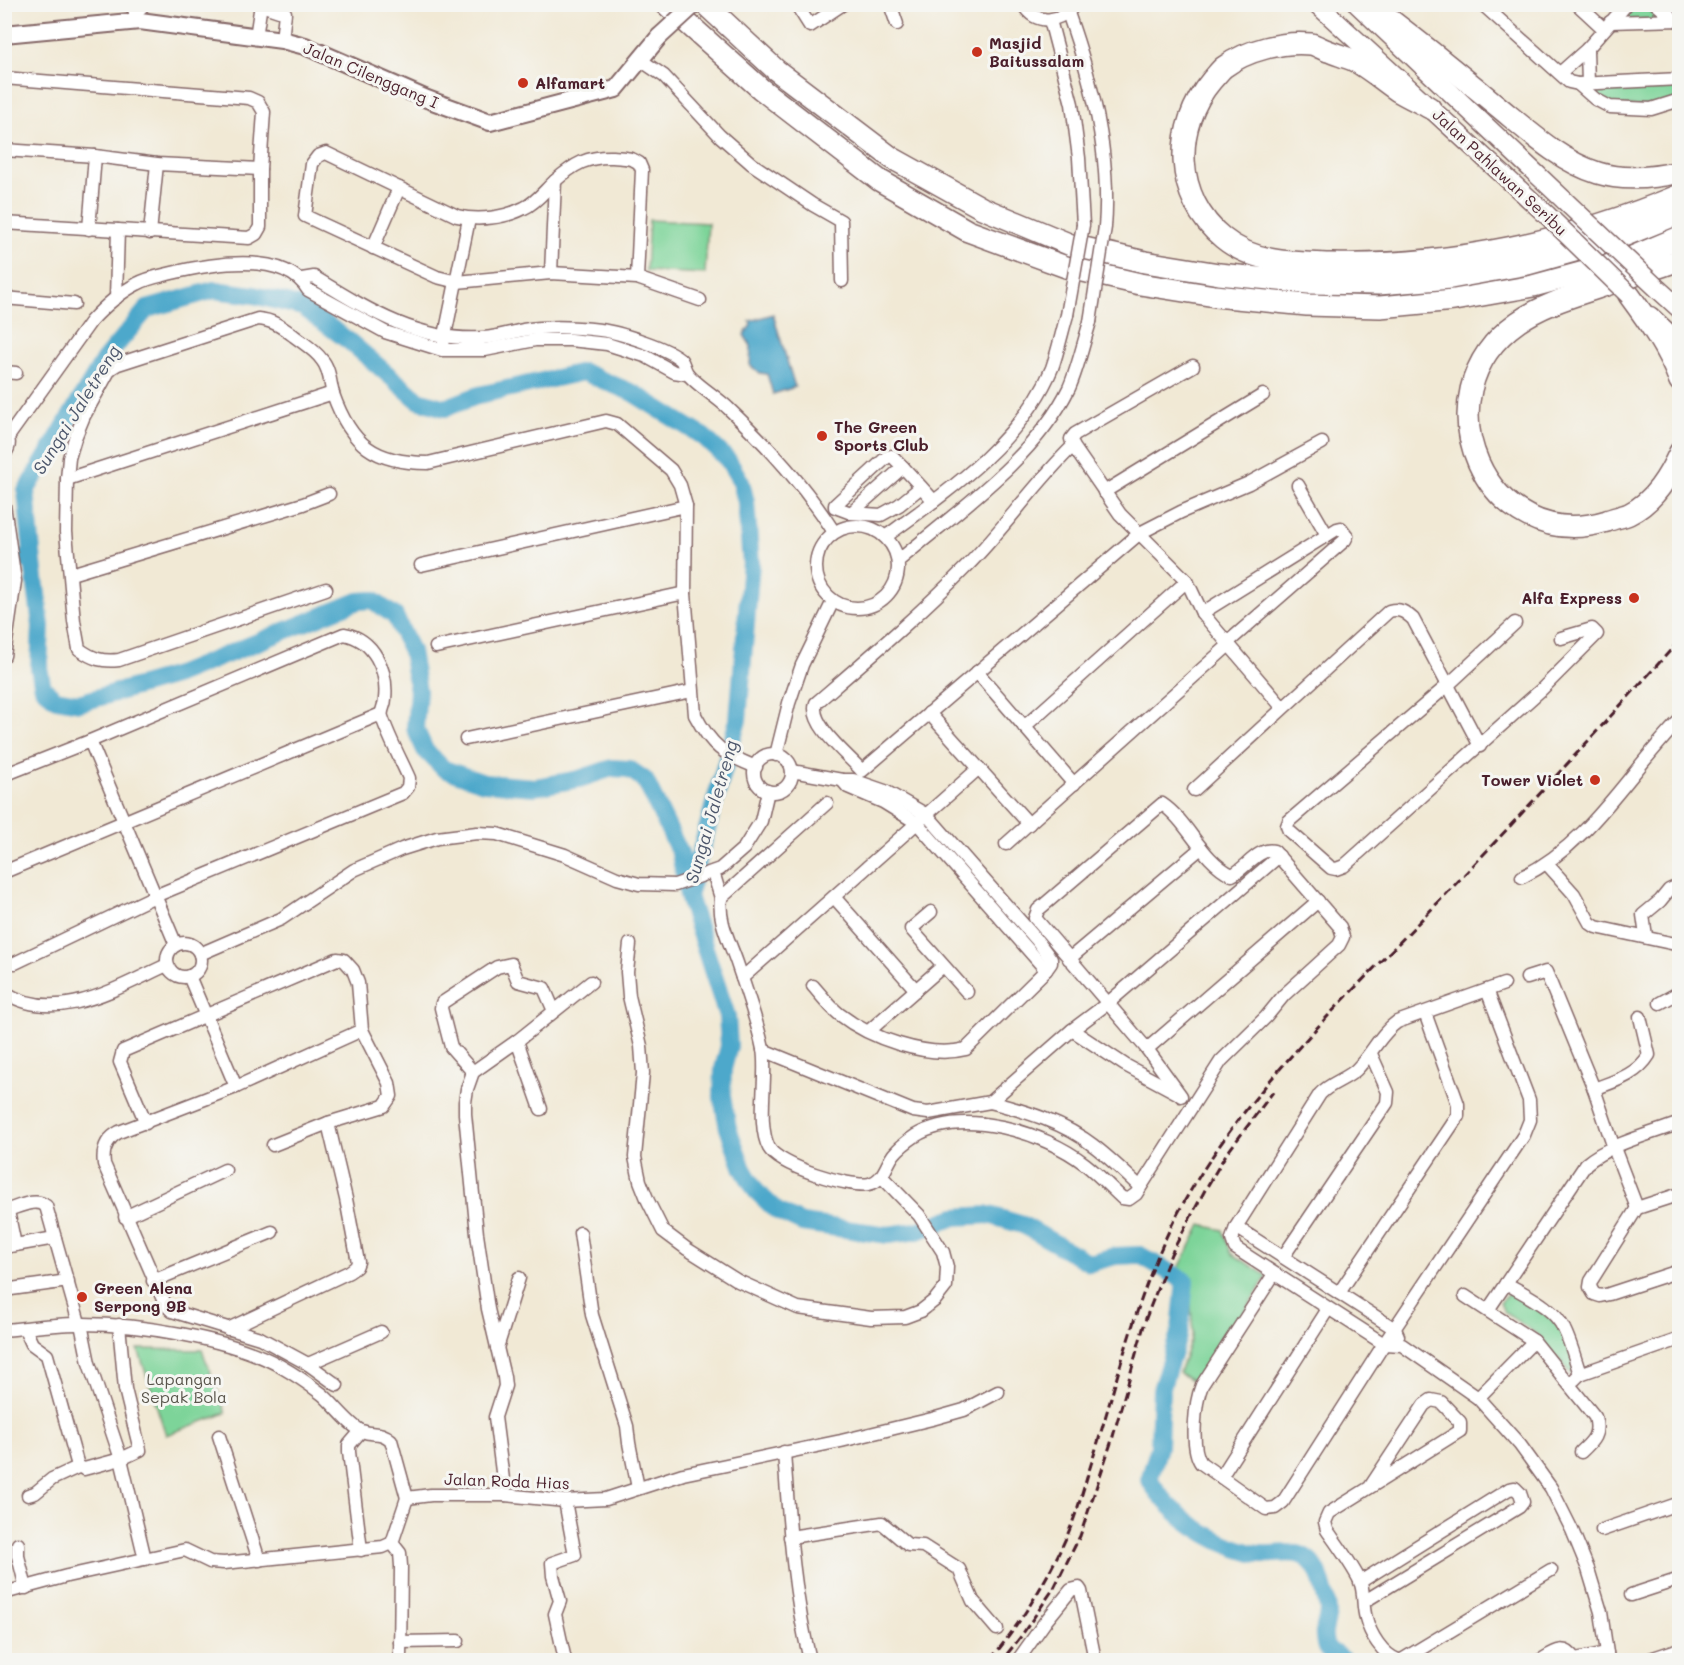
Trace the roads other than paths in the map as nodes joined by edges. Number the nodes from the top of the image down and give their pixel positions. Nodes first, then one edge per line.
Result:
1 (145, 4) edge
2 (666, 4) edge
3 (695, 4) edge
4 (705, 4) edge
5 (796, 4) edge
6 (843, 4) edge
7 (890, 4) edge
8 (1023, 4) edge
9 (1317, 4) edge
10 (1357, 4) edge
11 (1369, 4) edge
12 (1482, 4) edge
13 (1577, 4) edge
14 (1627, 4) edge
15 (1656, 4) edge
16 (261, 5) edge
17 (1072, 9) edge
18 (135, 13) edge
19 (1050, 20) junction
20 (1677, 20) edge
21 (897, 24) dead end
22 (1607, 26) junction
23 (4, 34) edge
24 (256, 37) junction
25 (282, 40) junction
26 (1587, 49) junction
27 (639, 59) junction
28 (1560, 74) junction
29 (4, 78) edge
30 (1680, 78) edge
31 (1583, 84) junction
32 (1680, 100) edge
33 (1430, 108) junction
34 (4, 150) edge
35 (95, 156) junction
36 (157, 164) junction
37 (260, 169) junction
38 (1680, 172) edge
39 (555, 180) junction
40 (399, 188) junction
41 (1680, 195) edge
42 (1680, 213) edge
43 (469, 219) junction
44 (4, 223) edge
45 (89, 229) junction
46 (118, 230) junction
47 (150, 233) junction
48 (1680, 237) edge
49 (373, 248) junction
50 (1680, 260) edge
51 (551, 273) junction
52 (637, 278) junction
53 (842, 281) dead end
54 (457, 282) junction
55 (1629, 295) junction
56 (4, 298) edge
57 (116, 298) junction
58 (700, 300) dead end
59 (74, 304) dead end
60 (1680, 309) edge
61 (444, 344) junction
62 (1680, 344) edge
63 (1193, 366) dead end
64 (1680, 381) edge
65 (333, 393) junction
66 (1263, 395) dead end
67 (6, 434) edge
68 (1322, 443) dead end
69 (1073, 446) junction
70 (1680, 452) edge
71 (4, 454) edge
72 (903, 467) junction
73 (67, 478) junction
74 (1298, 484) dead end
75 (921, 487) junction
76 (1104, 492) junction
77 (329, 494) dead end
78 (934, 501) junction
79 (4, 505) edge
80 (686, 506) junction
81 (851, 513) junction
82 (834, 532) junction
83 (1140, 533) junction
84 (1327, 535) junction
85 (885, 537) junction
86 (898, 561) junction
87 (421, 565) dead end
88 (71, 574) junction
89 (1187, 581) junction
90 (326, 589) dead end
91 (685, 592) junction
92 (833, 601) junction
93 (1202, 613) junction
94 (1515, 623) dead end
95 (1560, 638) dead end
96 (1228, 644) junction
97 (436, 647) dead end
98 (4, 656) edge
99 (977, 672) junction
100 (1448, 685) junction
101 (692, 691) junction
102 (1282, 707) junction
103 (929, 713) junction
104 (381, 714) junction
105 (1680, 720) edge
106 (1024, 727) junction
107 (466, 739) dead end
108 (90, 741) junction
109 (1480, 746) junction
110 (776, 755) junction
111 (756, 767) junction
112 (979, 768) junction
113 (792, 771) junction
114 (4, 775) edge
115 (1074, 784) junction
116 (1194, 790) dead end
117 (768, 791) junction
118 (827, 803) dead end
119 (922, 819) junction
120 (124, 822) junction
121 (1029, 824) junction
122 (1006, 844) dead end
123 (1201, 848) junction
124 (1279, 856) junction
125 (1547, 864) junction
126 (4, 872) edge
127 (713, 872) junction
128 (1522, 877) dead end
129 (1680, 885) edge
130 (155, 896) junction
131 (834, 897) junction
132 (721, 898) junction
133 (1318, 902) junction
134 (931, 912) dead end
135 (1646, 936) junction
136 (630, 944) dead end
137 (176, 945) junction
138 (1680, 945) edge
139 (200, 954) junction
140 (1069, 959) junction
141 (15, 963) dead end
142 (167, 965) junction
143 (944, 966) junction
144 (189, 976) junction
145 (742, 978) junction
146 (1527, 978) dead end
147 (591, 982) dead end
148 (1504, 984) dead end
149 (813, 986) dead end
150 (916, 990) junction
151 (1488, 990) junction
152 (4, 992) edge
153 (967, 992) dead end
154 (1680, 992) edge
155 (1108, 1003) junction
156 (1660, 1003) dead end
157 (554, 1011) junction
158 (1425, 1013) junction
159 (205, 1015) junction
160 (1640, 1017) dead end
161 (362, 1030) junction
162 (1072, 1030) junction
163 (869, 1032) junction
164 (517, 1041) junction
165 (1147, 1049) junction
166 (763, 1050) junction
167 (1371, 1054) junction
168 (473, 1072) junction
169 (236, 1087) junction
170 (1594, 1089) junction
171 (1181, 1096) junction
172 (990, 1102) junction
173 (1192, 1103) junction
174 (541, 1109) dead end
175 (146, 1123) junction
176 (328, 1123) junction
177 (1680, 1123) edge
178 (273, 1145) dead end
179 (1614, 1148) junction
180 (225, 1170) dead end
181 (882, 1177) junction
182 (1140, 1187) junction
183 (1680, 1194) edge
184 (1637, 1208) junction
185 (6, 1211) edge
186 (125, 1217) junction
187 (1236, 1227) junction
188 (272, 1232) dead end
189 (580, 1233) dead end
190 (55, 1238) junction
191 (10, 1246) edge
192 (1283, 1257) junction
193 (1676, 1272) dead end
194 (1274, 1274) junction
195 (519, 1278) dead end
196 (68, 1281) junction
197 (153, 1281) junction
198 (1506, 1283) junction
199 (4, 1290) edge
200 (1339, 1293) junction
201 (1465, 1296) dead end
202 (1329, 1309) junction
203 (1488, 1310) junction
204 (80, 1324) junction
205 (119, 1325) junction
206 (25, 1329) junction
207 (228, 1329) junction
208 (1395, 1329) junction
209 (4, 1330) edge
210 (381, 1332) dead end
211 (1680, 1339) edge
212 (1534, 1341) junction
213 (1384, 1344) junction
214 (1401, 1345) junction
215 (497, 1348) junction
216 (308, 1364) junction
217 (1580, 1374) junction
218 (1568, 1384) junction
219 (337, 1385) dead end
220 (998, 1392) dead end
221 (1478, 1398) junction
222 (361, 1431) junction
223 (219, 1436) dead end
224 (784, 1452) junction
225 (1581, 1452) dead end
226 (121, 1459) junction
227 (78, 1467) junction
228 (1221, 1477) junction
229 (1370, 1487) junction
230 (638, 1488) junction
231 (28, 1495) dead end
232 (505, 1495) junction
233 (407, 1498) junction
234 (565, 1501) junction
235 (1680, 1503) edge
236 (1602, 1530) dead end
237 (790, 1537) junction
238 (392, 1542) junction
239 (18, 1544) dead end
240 (361, 1550) junction
241 (145, 1559) junction
242 (260, 1560) junction
243 (1551, 1570) dead end
244 (1680, 1579) edge
245 (1360, 1582) junction
246 (26, 1588) junction
247 (4, 1593) edge
248 (1631, 1595) dead end
249 (1365, 1601) junction
250 (997, 1629) dead end
251 (458, 1641) dead end
252 (400, 1642) junction
253 (1680, 1649) edge
254 (1608, 1657) edge
255 (400, 1660) edge
256 (565, 1660) edge
257 (810, 1660) edge
258 (1018, 1660) edge
259 (1095, 1660) edge
260 (1400, 1660) edge
261 (1541, 1660) edge
262 (1575, 1660) edge
263 (1647, 1660) edge

1 - 18 street
2 - 48 highway
3 - 27 street, Jalan Cilenggang I, bridge
4 - 42 highway
5 - 6 street
7 - 21 street
8 - 19 street
9 - 33 main road, Jalan Pahlawan Seribu
10 - 60 main road, Jalan Pahlawan Seribu, bridge
11 - 38 highway
12 - 28 street
13 - 22 street
14 - 22 street
15 - 20 street
16 - 24 street
16 - 25 street
17 - 19 street
17 - 86 street, bridge
18 - 23 street, Jalan Cilenggang I
18 - 24 street, Jalan Cilenggang I
19 - 78 street, bridge
20 - 22 street
22 - 26 street
24 - 25 street, Jalan Cilenggang I
25 - 27 street, Jalan Cilenggang I
26 - 28 street
26 - 31 street
27 - 53 street
28 - 31 street
29 - 37 street
30 - 31 street
31 - 32 street
33 - 41 highway
33 - 55 main road, Jalan Pahlawan Seribu, bridge
34 - 35 street
35 - 36 street
35 - 45 street
36 - 37 street
36 - 47 street
37 - 47 street
39 - 43 street
39 - 51 street
39 - 52 street
40 - 43 street
40 - 49 street
40 - 49 street
43 - 54 street
44 - 45 street
45 - 46 street
46 - 47 street
46 - 57 street
49 - 54 street
50 - 70 highway
51 - 52 street
51 - 54 street
52 - 58 street
54 - 61 street
55 - 62 main road, Jalan Pahlawan Seribu
55 - 64 highway
56 - 59 street
57 - 61 street
57 - 67 street
61 - 82 street
63 - 69 street
65 - 73 street
65 - 73 street
65 - 80 street
66 - 76 street
67 - 71 street
68 - 83 street
69 - 76 street
69 - 103 street
72 - 75 street
72 - 81 street
72 - 81 street
73 - 88 street
74 - 84 street
75 - 78 street
75 - 81 street
76 - 83 street
77 - 88 street
78 - 85 street
79 - 98 street
80 - 87 street
80 - 91 street
82 - 85 street
82 - 92 street
83 - 89 street
83 - 99 street
84 - 93 street
84 - 96 street
85 - 86 street
86 - 92 street
88 - 90 street
89 - 93 street
89 - 106 street
91 - 97 street
91 - 101 street
92 - 110 street
93 - 96 street
94 - 100 street
95 - 109 street
96 - 102 street
96 - 115 street
99 - 103 street
99 - 106 street
100 - 102 street
100 - 109 street
100 - 109 street
101 - 107 street
101 - 111 street
102 - 116 street
103 - 112 street
104 - 108 street
104 - 120 street
104 - 130 street
105 - 125 street
106 - 115 street
108 - 114 street
108 - 120 street
110 - 111 street
110 - 113 street
111 - 117 street
112 - 119 street
112 - 121 street
113 - 117 street
113 - 119 street
115 - 121 street
117 - 127 street
118 - 132 street
119 - 131 street
119 - 163 street
120 - 126 street
120 - 130 street
121 - 122 street
123 - 124 street
123 - 140 street
123 - 140 street
124 - 133 street
124 - 155 street
125 - 128 street
125 - 135 street
127 - 132 street
127 - 139 street
129 - 135 street
130 - 137 street
130 - 141 street
131 - 145 street
131 - 150 street
132 - 145 street
133 - 165 street
133 - 173 street
134 - 143 street
135 - 138 street
136 - 181 street
137 - 139 street
137 - 142 street
139 - 144 street
140 - 155 street
142 - 144 street
142 - 152 street
143 - 150 street
143 - 153 street
144 - 159 street
145 - 166 street
146 - 170 street
147 - 157 street
148 - 151 street
149 - 163 street
150 - 163 street
151 - 158 street
151 - 208 street
154 - 156 street
155 - 162 street
155 - 165 street
157 - 164 street
157 - 168 street
158 - 167 street
158 - 200 street
159 - 161 street
159 - 169 street
159 - 175 street
160 - 170 street
161 - 169 street
161 - 176 street
162 - 171 street
162 - 172 street
164 - 168 street
164 - 174 street
165 - 171 street
166 - 172 street
166 - 181 street
167 - 187 street
167 - 192 street
168 - 215 street
169 - 175 street
170 - 179 street
171 - 173 street
172 - 182 street
173 - 182 street
175 - 186 street
176 - 178 street
176 - 207 street
177 - 179 street
179 - 184 street
179 - 198 street
180 - 186 street
181 - 182 street
183 - 184 street
184 - 193 street
185 - 190 street
185 - 191 street
186 - 197 street
187 - 192 street
187 - 194 street
188 - 197 street
189 - 230 street
190 - 191 street
190 - 196 street
192 - 200 street
194 - 202 street
194 - 228 street
195 - 215 street
196 - 199 street
196 - 204 street
197 - 207 street
198 - 203 street
198 - 217 street
200 - 208 street
201 - 203 street
202 - 213 street
202 - 228 street
203 - 212 street
204 - 205 street
204 - 206 street
204 - 226 street
205 - 222 street
205 - 226 street
206 - 209 street
206 - 227 street
207 - 216 street
208 - 213 street
208 - 214 street
210 - 216 street
211 - 217 street
212 - 218 street
212 - 221 street
213 - 214 street
213 - 228 street
214 - 221 street
215 - 232 street
216 - 219 street
217 - 218 street
218 - 225 street
220 - 224 street, Jalan Roda Hias
221 - 254 street
222 - 233 street
222 - 240 street
223 - 242 street
224 - 230 street, Jalan Roda Hias
224 - 237 street
226 - 227 street
226 - 241 street
227 - 231 street
229 - 229 street
229 - 245 street
230 - 234 street, Jalan Roda Hias
232 - 233 street, Jalan Roda Hias
232 - 234 street, Jalan Roda Hias
233 - 238 street
234 - 256 street
235 - 236 street
237 - 250 street
237 - 257 street
238 - 240 street
238 - 252 street
239 - 246 street
240 - 242 street
241 - 242 street
241 - 246 street
243 - 260 street
244 - 248 street
245 - 249 street
245 - 249 street
246 - 247 street
249 - 260 street
251 - 252 street
252 - 255 street
253 - 263 street
254 - 262 street
258 - 259 street
261 - 262 street

